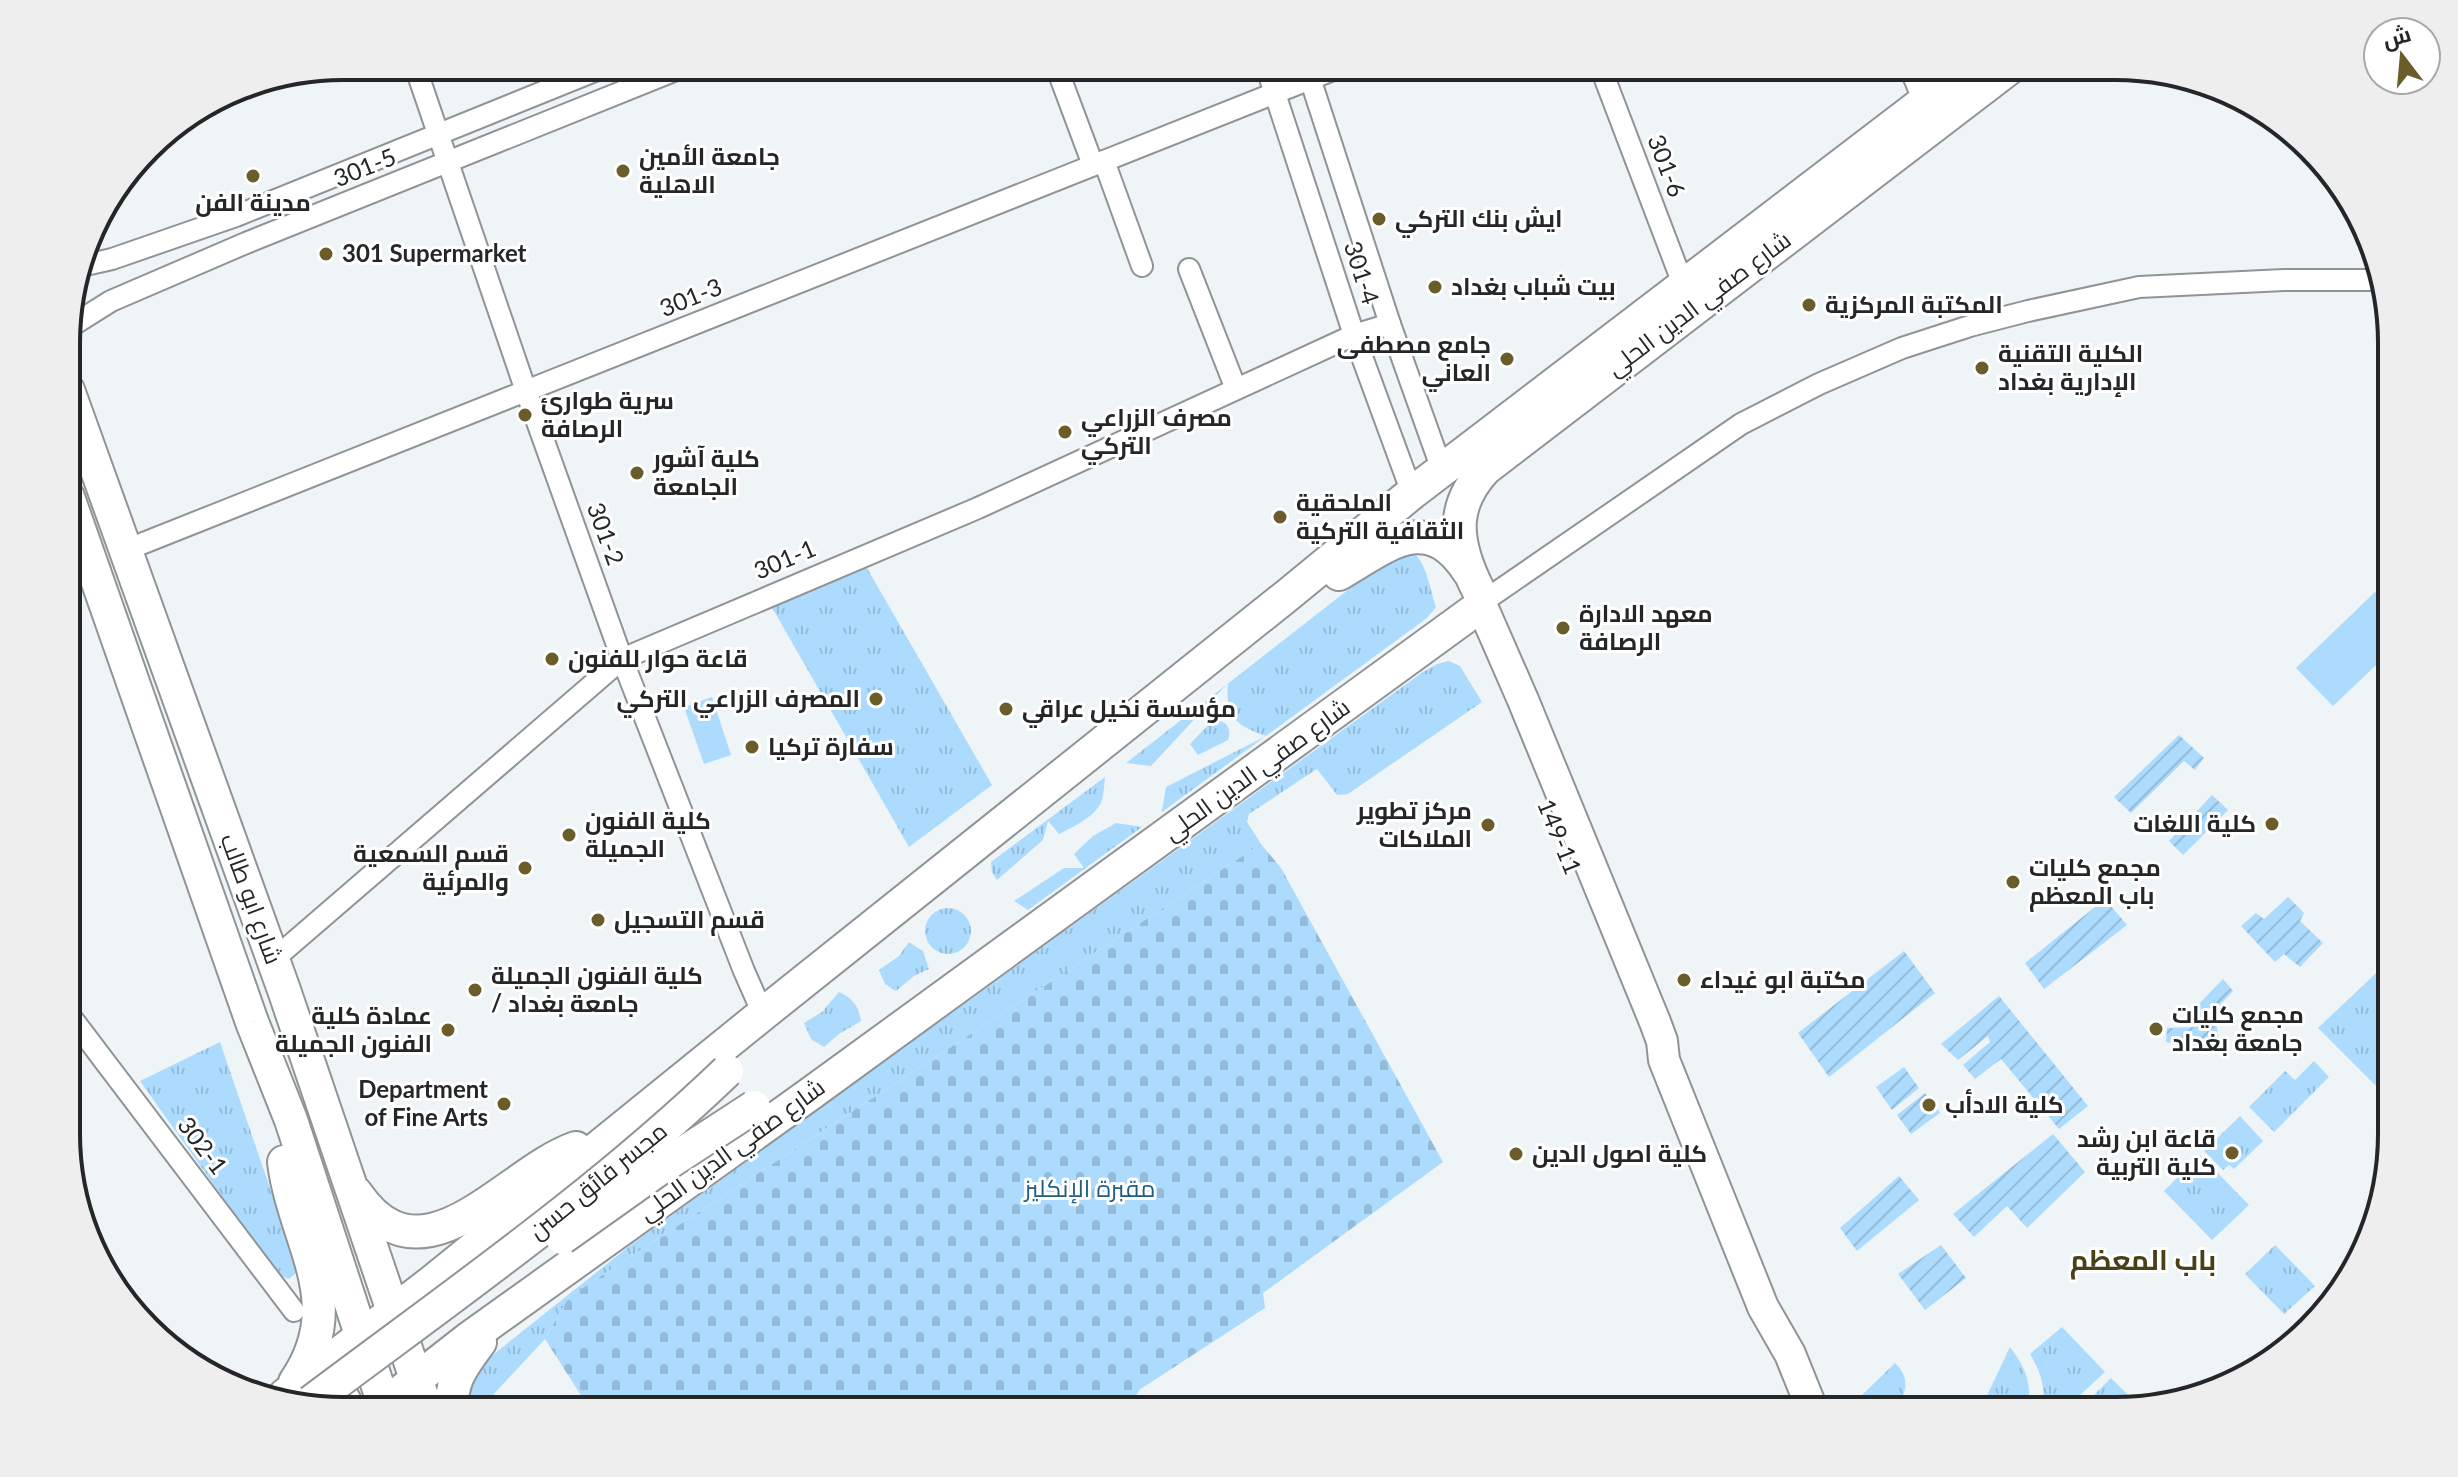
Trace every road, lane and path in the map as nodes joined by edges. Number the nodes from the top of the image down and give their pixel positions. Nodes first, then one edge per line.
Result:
1 (420, 80) edge
2 (572, 80) edge
3 (621, 80) edge
4 (650, 80) edge
5 (1062, 80) edge
6 (1270, 80) edge
7 (1298, 80) edge
8 (1311, 80) edge
9 (1605, 80) edge
10 (1915, 80) edge
11 (1953, 80) edge
12 (1994, 80) edge
13 (625, 90) junction
14 (1275, 94) junction
15 (1924, 102) junction
16 (439, 134) junction
17 (449, 162) junction
18 (1098, 163) junction
19 (236, 216) junction
20 (246, 243) junction
21 (93, 263) edge
22 (1142, 266) dead end
23 (1189, 269) dead end
24 (2370, 280) edge
25 (1683, 284) junction
26 (81, 320) edge
27 (1390, 324) junction
28 (1354, 335) junction
29 (1236, 389) junction
30 (526, 391) junction
31 (81, 464) edge
32 (1442, 470) junction
33 (1412, 493) junction
34 (80, 531) edge
35 (126, 550) junction
36 (1289, 594) junction
37 (1478, 595) junction
38 (1444, 633) junction
39 (622, 659) junction
40 (865, 935) junction
41 (273, 960) junction
42 (926, 1010) junction
43 (763, 1014) junction
44 (80, 1029) edge
45 (1664, 1060) junction
46 (291, 1120) junction
47 (606, 1141) junction
48 (349, 1182) junction
49 (433, 1281) junction
50 (1763, 1307) junction
51 (294, 1311) dead end
52 (393, 1312) junction
53 (502, 1315) junction
54 (361, 1336) junction
55 (468, 1339) junction
56 (416, 1379) junction
57 (295, 1392) edge
58 (297, 1392) edge
59 (297, 1393) edge
60 (298, 1393) edge
61 (1788, 1396) edge
62 (1807, 1396) edge
63 (343, 1397) edge
64 (353, 1397) edge
65 (379, 1397) edge
66 (396, 1397) edge
67 (422, 1397) edge
68 (452, 1397) edge

1 - 16 street, 301-2
2 - 16 street, 301-5
3 - 13 street
4 - 13 street, 301-5
5 - 18 street
6 - 14 street, 301-4
7 - 14 street, 301-3
8 - 27 street, 301-4
9 - 25 street, 301-6
10 - 15 street
11 - 15 main road, شارع صفي الدين الحلي
12 - 37 main road, شارع صفي الدين الحلي
13 - 17 street, 301-5
14 - 18 street, 301-3
14 - 28 street, 301-4
15 - 25 main road, شارع صفي الدين الحلي
16 - 17 street, 301-2
16 - 19 street, 301-5
17 - 20 street, 301-5
17 - 30 street, 301-2
18 - 22 street
18 - 30 street, 301-3
19 - 20 street
19 - 21 street, 301-5
20 - 26 street, 301-5
23 - 29 street
24 - 37 street
25 - 32 main road, شارع صفي الدين الحلي
27 - 28 street, 301-1
27 - 32 street, 301-4
28 - 29 street, 301-1
28 - 33 street, 301-4
29 - 39 street, 301-1
30 - 35 street, 301-3
30 - 39 street, 301-2
31 - 35 main road, شارع ابو طالب
32 - 33 main road, شارع صفي الدين الحلي
33 - 36 main road, شارع صفي الدين الحلي
34 - 46 main road, شارع ابو طالب
35 - 41 main road, شارع ابو طالب
36 - 37 main road
36 - 40 main road, شارع صفي الدين الحلي
37 - 38 main road, شارع صفي الدين الحلي
37 - 45 street, 149-11
38 - 42 main road, شارع صفي الدين الحلي
38 - 45 street, 149-11
39 - 41 street, 301-1
39 - 43 street, 301-2
40 - 43 main road, شارع صفي الدين الحلي
40 - 59 main road, مجسر فائق حسن, bridge
41 - 48 main road, شارع ابو طالب
42 - 53 main road, شارع صفي الدين الحلي
42 - 64 main road, مجسر فائق حسن, bridge
43 - 47 main road, شارع صفي الدين الحلي
44 - 51 street, 302-1
45 - 50 street, 149-11
46 - 54 main road, شارع ابو طالب
46 - 57 main road
47 - 48 main road
47 - 49 main road, شارع صفي الدين الحلي
48 - 52 main road, شارع ابو طالب
49 - 52 main road, شارع صفي الدين الحلي
49 - 55 main road
50 - 61 street, 149-11
50 - 62 street, 149-11
52 - 54 main road, شارع صفي الدين الحلي
52 - 56 main road, شارع ابو طالب
53 - 55 main road, شارع صفي الدين الحلي
53 - 68 main road
54 - 58 main road, شارع صفي الدين الحلي
54 - 65 main road, شارع ابو طالب
55 - 56 main road, شارع صفي الدين الحلي
56 - 66 main road, شارع صفي الدين الحلي
56 - 67 main road, شارع ابو طالب
60 - 63 main road

